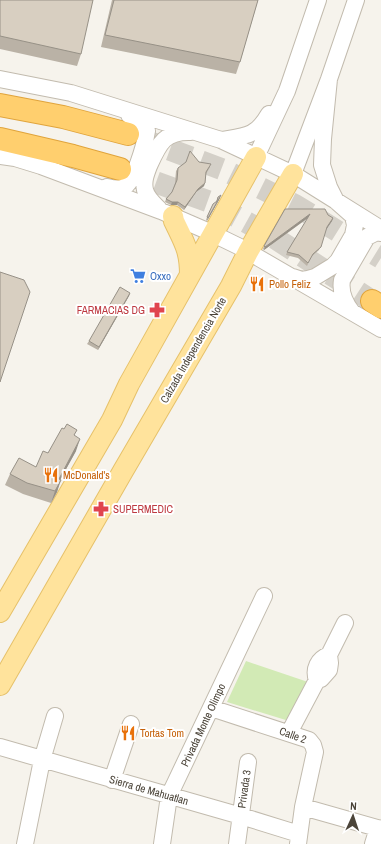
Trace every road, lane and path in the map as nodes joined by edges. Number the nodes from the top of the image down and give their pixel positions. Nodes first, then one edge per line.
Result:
1 (318, 0) edge
2 (356, 0) edge
3 (0, 79) edge
4 (329, 79) junction
5 (287, 91) junction
6 (0, 106) edge
7 (117, 108) junction
8 (198, 132) junction
9 (128, 134) tunnel mouth
10 (0, 139) edge
11 (221, 140) junction
12 (0, 156) edge
13 (256, 156) junction
14 (120, 169) tunnel mouth
15 (293, 174) junction
16 (87, 184) junction
17 (336, 201) junction
18 (167, 214) junction
19 (381, 229) edge
20 (381, 233) edge
21 (213, 235) junction
22 (248, 252) junction
23 (190, 275) junction
24 (289, 276) junction
25 (352, 312) junction
26 (381, 329) edge
27 (264, 596) dead end
28 (0, 612) edge
29 (345, 623) dead end
30 (0, 685) edge
31 (211, 708) junction
32 (55, 716) dead end
33 (131, 724) dead end
34 (289, 733) junction
35 (0, 747) edge
36 (42, 760) junction
37 (248, 762) dead end
38 (112, 780) junction
39 (169, 796) junction
40 (303, 807) junction
41 (241, 816) junction
42 (379, 828) edge
43 (298, 839) edge
44 (25, 844) edge
45 (162, 844) edge
46 (237, 844) edge
47 (372, 844) edge

1 - 5 street
2 - 4 street, Calzada Independencia Norte
3 - 7 street
4 - 15 street, Calzada Independencia Norte
4 - 17 street
5 - 11 street
5 - 13 street
6 - 9 highway
7 - 8 street
7 - 16 street
8 - 11 street
8 - 18 street
10 - 14 highway
11 - 13 street
12 - 16 street
13 - 15 street
13 - 21 main road
15 - 17 street
15 - 22 main road, Calzada Independencia Norte
16 - 18 street
17 - 19 street
17 - 24 street
18 - 21 street
18 - 23 main road
20 - 25 street
21 - 22 street
21 - 23 main road
22 - 24 street
22 - 30 main road, Calzada Independencia Norte
23 - 28 main road
24 - 25 street
25 - 26 street
27 - 31 street, Privada Monte Olimpo
29 - 34 street
31 - 34 street, Calle 2
31 - 39 street, Privada Monte Olimpo
32 - 36 street
33 - 38 street
34 - 40 street, Calle 2
35 - 36 street, Sierra de Mahuatlan
36 - 38 street, Sierra de Mahuatlan
36 - 44 street
37 - 41 street, Privada 3
38 - 39 street, Sierra de Mahuatlan
39 - 41 street, Sierra de Mahuatlan
39 - 45 street, Privada Monte Olimpo
40 - 42 street
40 - 43 street, Calle 2
41 - 43 street, Sierra de Mahuatlan
41 - 46 street, Privada 3
42 - 47 street

